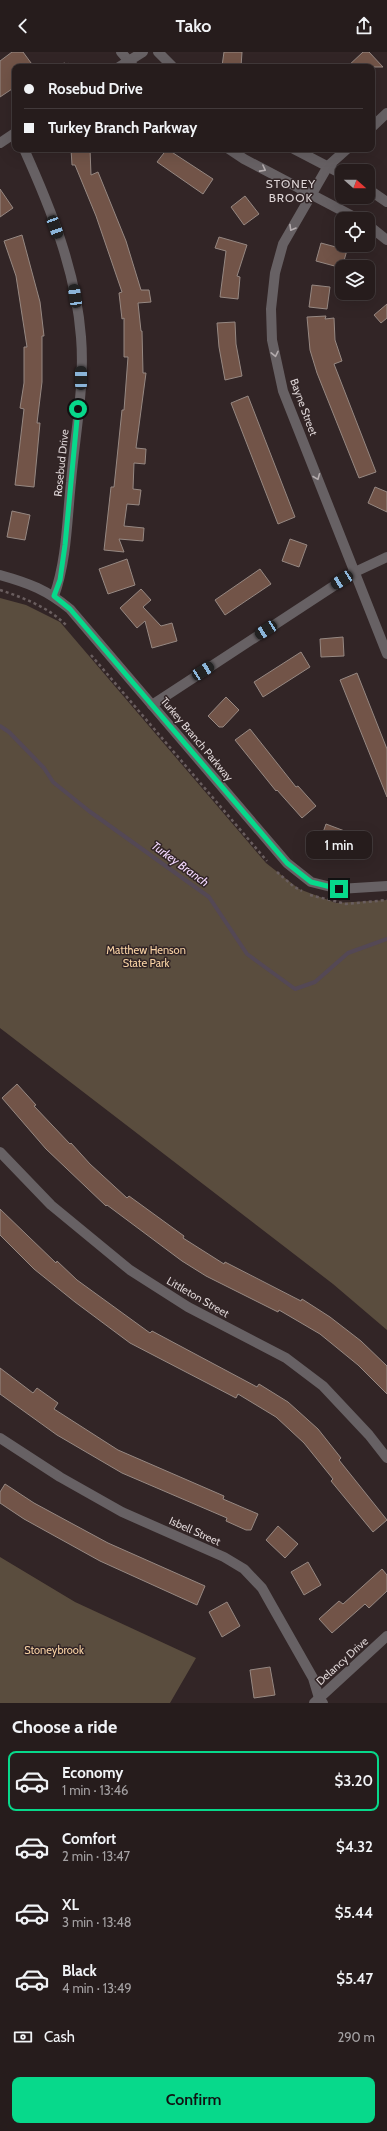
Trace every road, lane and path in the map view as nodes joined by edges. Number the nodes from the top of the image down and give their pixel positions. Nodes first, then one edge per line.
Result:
1 (121, 52) edge
2 (143, 52) edge
3 (158, 52) edge
4 (131, 64) edge
5 (170, 64) edge
6 (387, 113) edge
7 (375, 124) edge
8 (12, 135) edge
9 (0, 142) edge
10 (25, 152) edge
11 (234, 152) edge
12 (300, 152) edge
13 (344, 152) edge
14 (328, 166) junction
15 (335, 170) edge
16 (312, 194) junction
17 (375, 194) edge
18 (387, 202) edge
19 (345, 212) edge
20 (375, 231) edge
21 (387, 240) edge
22 (387, 557) edge
23 (355, 572) junction
24 (0, 575) edge
25 (54, 596) junction
26 (387, 654) edge
27 (152, 705) junction
28 (387, 886) edge
29 (0, 1152) edge
30 (0, 1438) edge
31 (387, 1458) edge
32 (387, 1636) edge
33 (319, 1701) edge

1 - 4 street
2 - 4 street
3 - 5 street
6 - 7 street
8 - 9 street
10 - 25 street, Rosebud Drive
11 -> 16 street
12 - 14 street
13 - 14 street, Bayne Street
14 - 15 street
14 - 16 street, Bayne Street
16 - 19 street
16 -> 23 street, Bayne Street
17 - 18 street
20 - 21 street
22 - 23 street
23 - 26 street, Bayne Street
23 - 27 street
24 - 25 street, Turkey Branch Parkway
25 - 27 street, Turkey Branch Parkway
27 - 28 street, Turkey Branch Parkway
29 - 31 street, Littleton Street
30 - 33 street, Isbell Street
32 - 33 street, Delancy Drive

